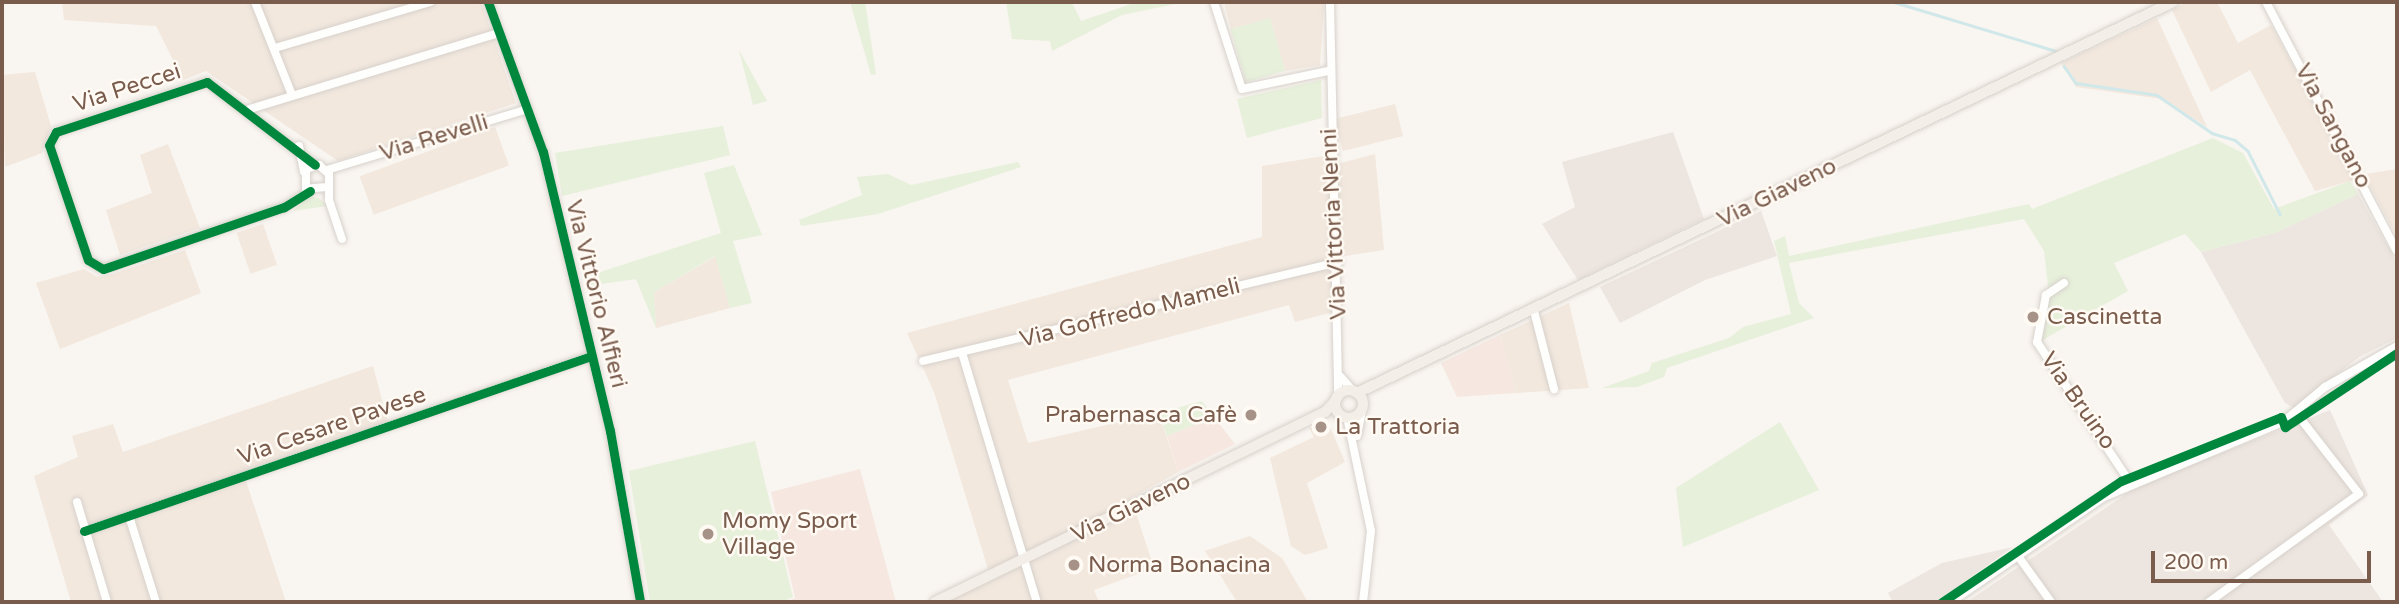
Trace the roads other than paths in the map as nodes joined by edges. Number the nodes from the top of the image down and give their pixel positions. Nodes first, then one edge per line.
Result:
1 (255, 2) edge
2 (430, 2) edge
3 (488, 2) edge
4 (1214, 2) edge
5 (1330, 2) edge
6 (2173, 2) edge
7 (2266, 2) edge
8 (499, 33) junction
9 (275, 48) junction
10 (1328, 71) junction
11 (292, 95) junction
12 (250, 109) junction
13 (528, 109) junction
14 (299, 146) junction
15 (315, 165) junction
16 (304, 172) junction
17 (328, 173) junction
18 (315, 189) junction
19 (342, 239) dead end
20 (2397, 251) edge
21 (1338, 262) junction
22 (2064, 283) dead end
23 (1534, 311) junction
24 (2397, 346) edge
25 (591, 356) junction
26 (963, 356) junction
27 (923, 362) dead end
28 (1340, 376) junction
29 (1554, 389) dead end
30 (1337, 398) junction
31 (1359, 399) junction
32 (1325, 412) junction
33 (2297, 414) junction
34 (1344, 416) junction
35 (1357, 446) junction
36 (2131, 484) junction
37 (77, 502) dead end
38 (129, 516) junction
39 (84, 531) junction
40 (2018, 556) junction
41 (1023, 560) junction
42 (107, 602) edge
43 (156, 602) edge
44 (640, 602) edge
45 (935, 602) edge
46 (1037, 602) edge
47 (1363, 602) edge
48 (1951, 602) edge
49 (2051, 602) edge
50 (2209, 602) edge

1 - 9 street
2 - 9 street
3 - 8 street, Via Vittorio Alfieri
4 - 10 street
5 - 10 street, Via Vittoria Nenni
6 - 23 main road, Via Giaveno
7 - 20 street, Via Sangano
8 - 11 street
8 - 13 street, Via Vittorio Alfieri
9 - 11 street
10 - 21 street, Via Vittoria Nenni
11 - 12 street
12 - 14 street, Via Peccei
12 - 18 street, Via Peccei
13 - 17 street, Via Revelli
13 - 25 street, Via Vittorio Alfieri
14 - 15 street, Via Peccei
14 - 16 street
15 - 16 street
15 - 17 street
16 - 18 street
17 - 18 street
18 - 19 street
21 - 26 street, Via Goffredo Mameli
21 - 28 street, Via Vittoria Nenni
22 - 36 street, Via Bruino
23 - 29 street
23 - 31 main road, Via Giaveno
24 - 33 street
25 - 38 street, Via Cesare Pavese
25 - 44 street, Via Vittorio Alfieri
26 - 27 street, Via Goffredo Mameli
26 - 41 street
28 - 30 street, Via Vittoria Nenni
28 - 31 street
30 - 31 main road, Via Giaveno
30 - 32 main road, Via Giaveno
30 - 34 main road
31 - 34 main road, Via Giaveno
31 - 35 street
32 - 34 main road
32 - 41 main road, Via Giaveno
33 - 36 street
33 - 50 street
34 - 35 street
35 - 47 street
36 - 40 street
37 - 39 street
38 - 39 street, Via Cesare Pavese
38 - 43 street
39 - 42 street
40 - 48 street
40 - 49 street
41 - 45 main road, Via Giaveno
41 - 46 street

